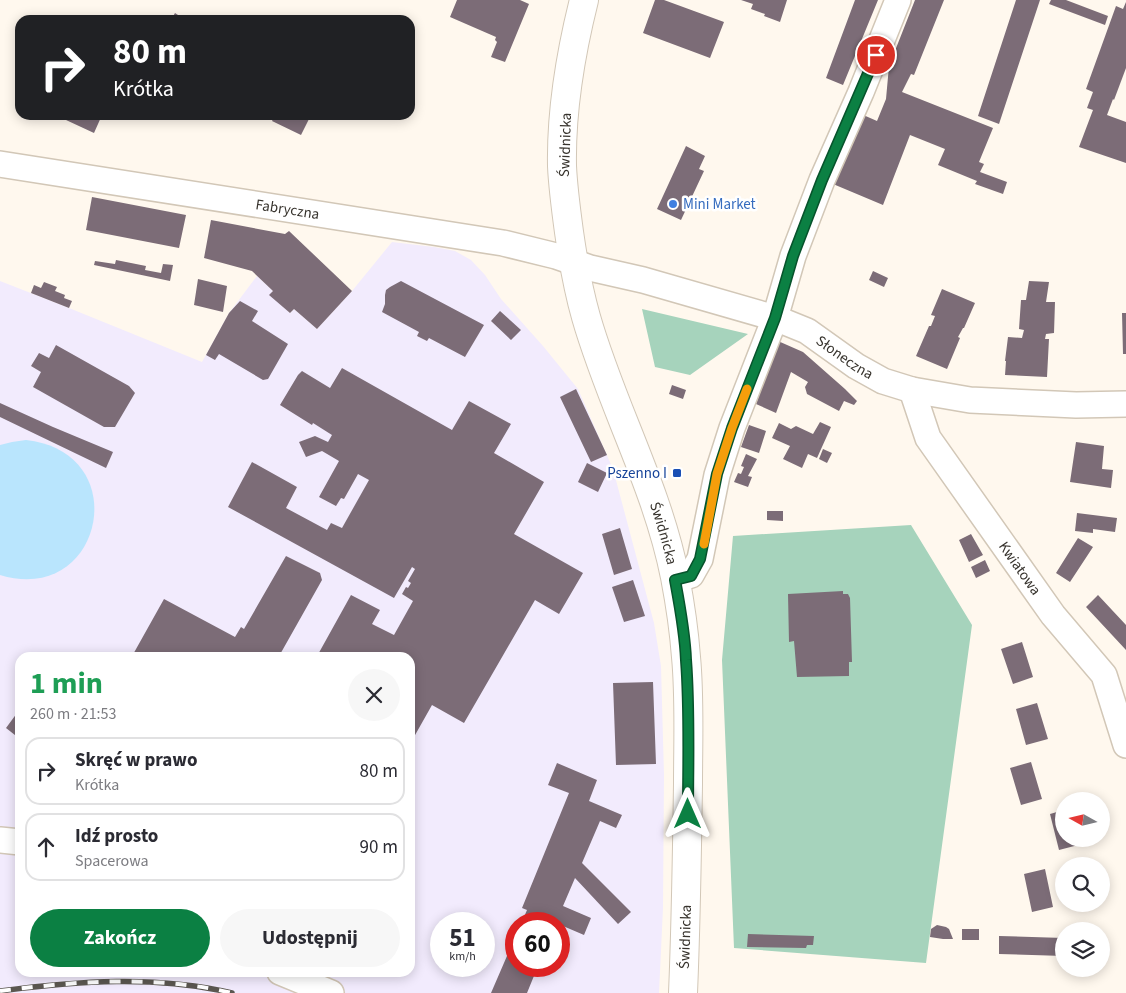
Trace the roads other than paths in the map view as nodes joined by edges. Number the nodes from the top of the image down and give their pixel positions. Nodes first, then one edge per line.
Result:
1 (584, 0) edge
2 (898, 0) edge
3 (0, 164) edge
4 (573, 262) junction
5 (775, 318) junction
6 (912, 390) junction
7 (1126, 404) edge
8 (675, 580) junction
9 (1104, 675) junction
10 (1126, 692) edge
11 (1126, 746) edge
12 (0, 840) edge
13 (15, 842) edge
14 (292, 977) edge
15 (331, 993) edge
16 (683, 993) edge

1 - 4 main road, Świdnicka
2 - 5 street
3 - 4 street, Fabryczna
4 - 5 street, Słoneczna
4 - 8 main road, Świdnicka
5 - 6 street, Słoneczna
5 - 8 street
6 - 7 street, Słoneczna
6 - 9 street, Kwiatowa
8 - 16 main road, Świdnicka
9 - 10 street
9 - 11 street, Kwiatowa
12 - 13 street
14 - 15 street

